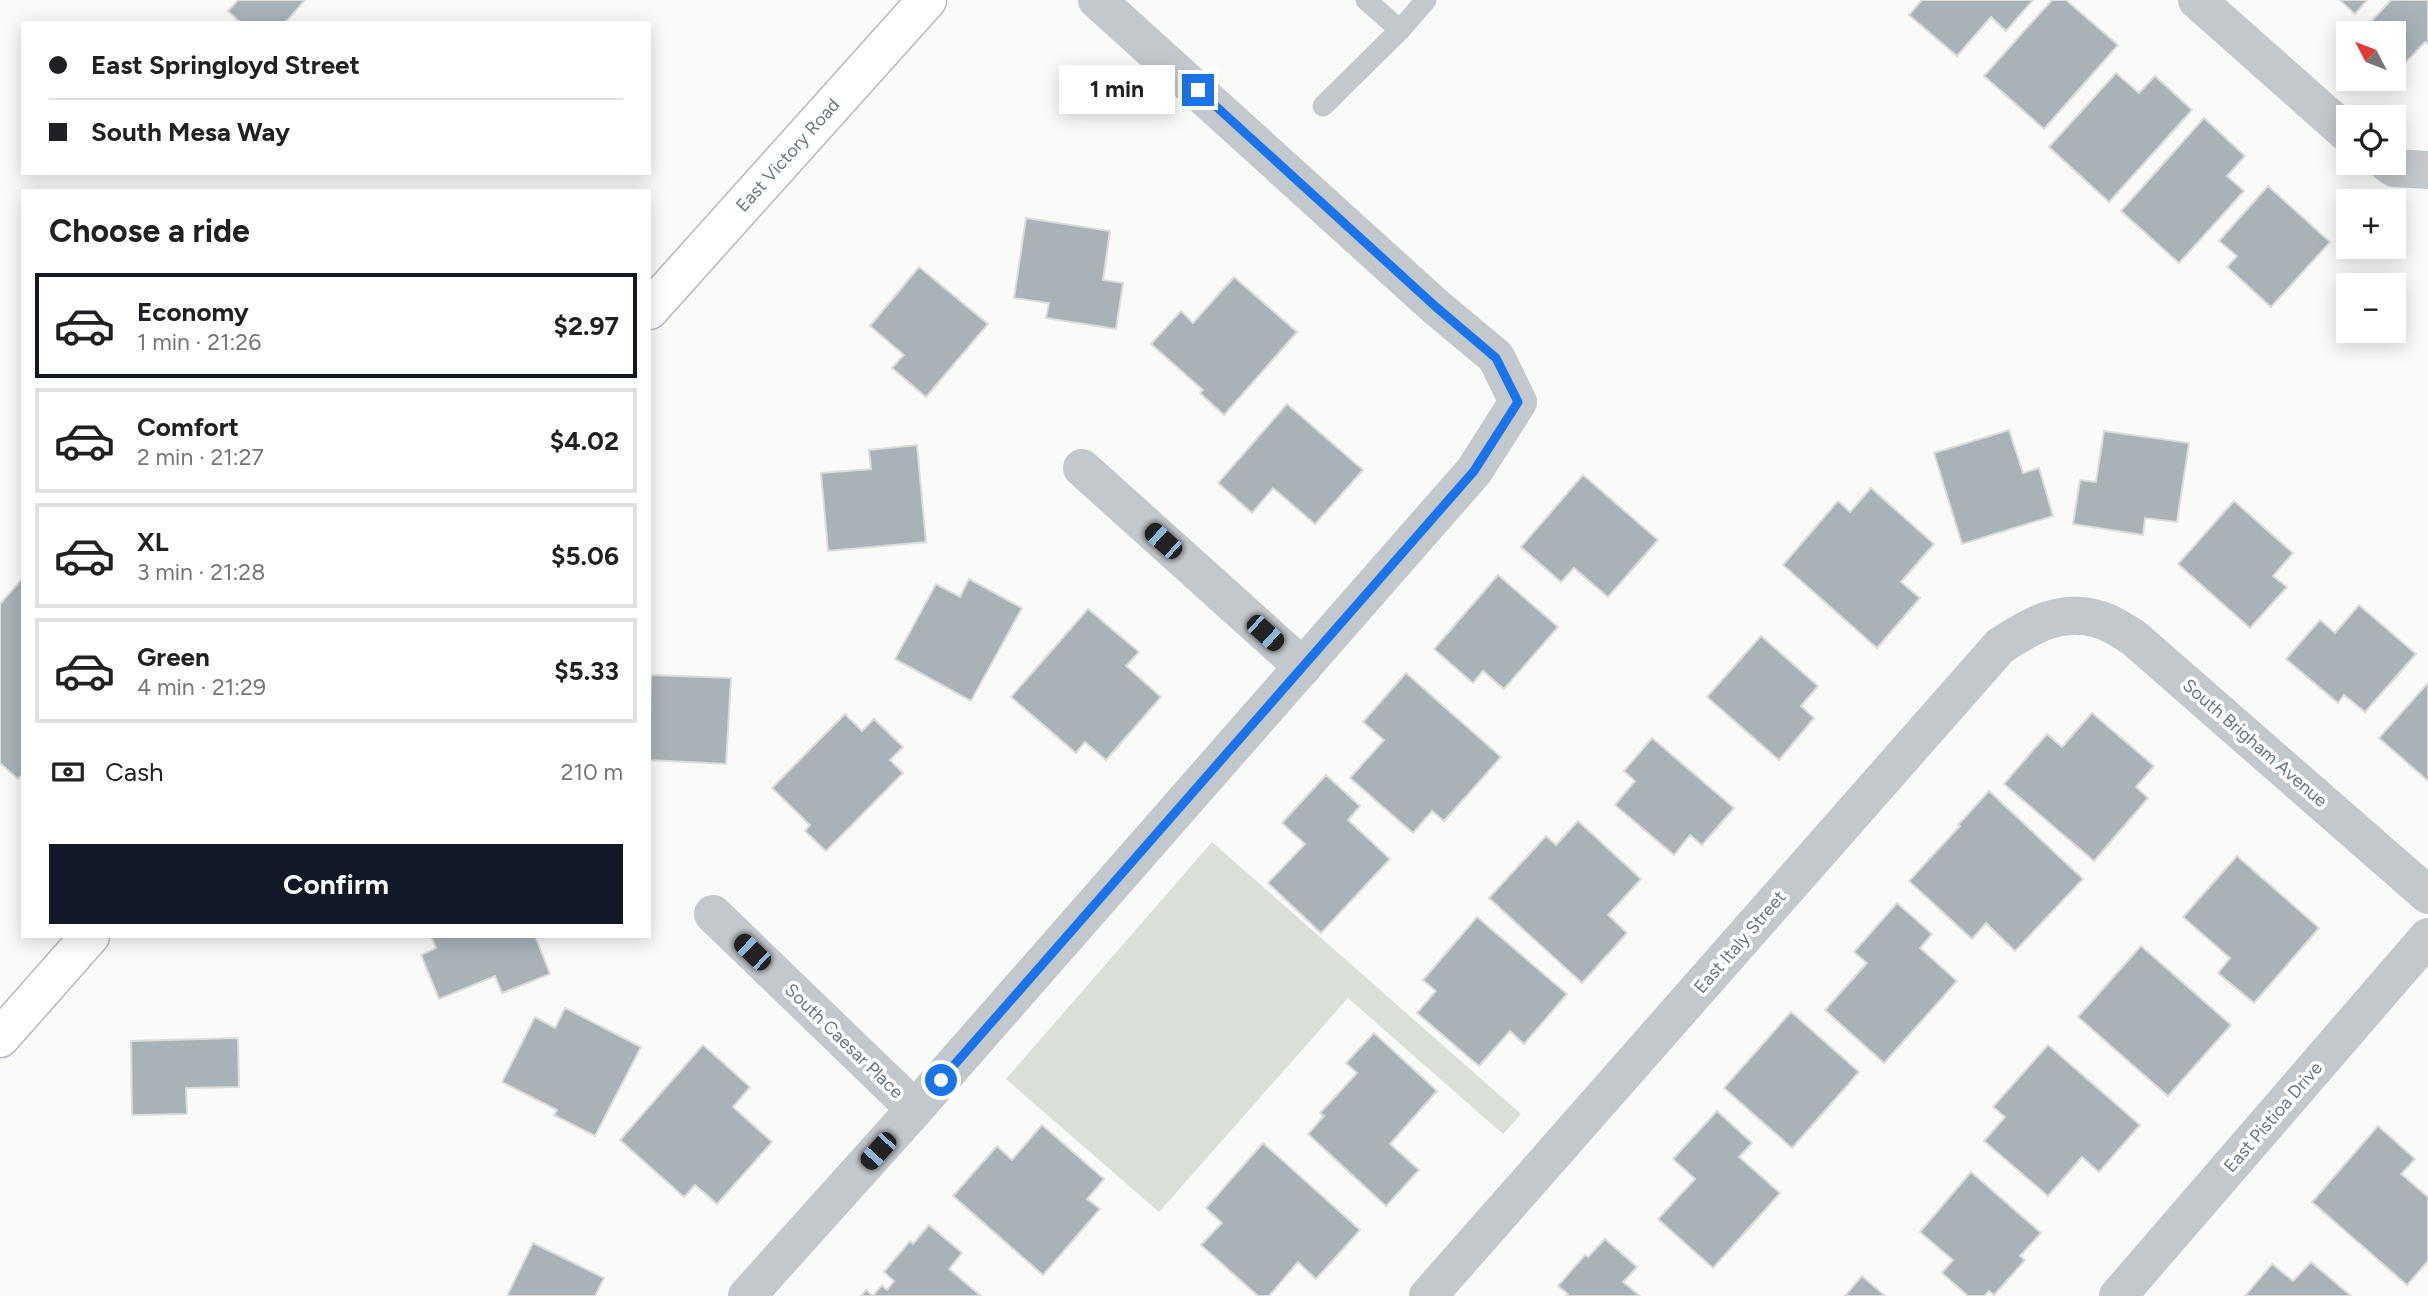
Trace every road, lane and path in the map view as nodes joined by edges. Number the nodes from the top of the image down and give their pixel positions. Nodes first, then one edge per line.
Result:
1 (927, 0) edge
2 (1097, 0) edge
3 (1366, 0) edge
4 (1426, 0) edge
5 (2197, 0) edge
6 (1400, 30) junction
7 (1323, 106) dead end
8 (2336, 123) edge
9 (2406, 168) edge
10 (2428, 170) edge
11 (651, 308) edge
12 (1082, 468) dead end
13 (2070, 614) joint
14 (1303, 667) junction
15 (2428, 895) edge
16 (713, 914) dead end
17 (2428, 937) edge
18 (88, 938) edge
19 (0, 1038) edge
20 (915, 1109) junction
21 (747, 1296) edge
22 (1428, 1296) edge
23 (2118, 1296) edge

1 - 11 main road, East Victory Road
2 - 14 street
3 - 6 lane
4 - 6 lane
5 - 8 street
6 - 7 lane
9 - 10 street
12 - 14 street
13 - 15 street, South Brigham Avenue
13 - 22 street, East Italy Street
14 - 20 street
16 - 20 street, South Caesar Place
17 - 23 street, East Pistioa Drive
18 - 19 main road
20 - 21 street

